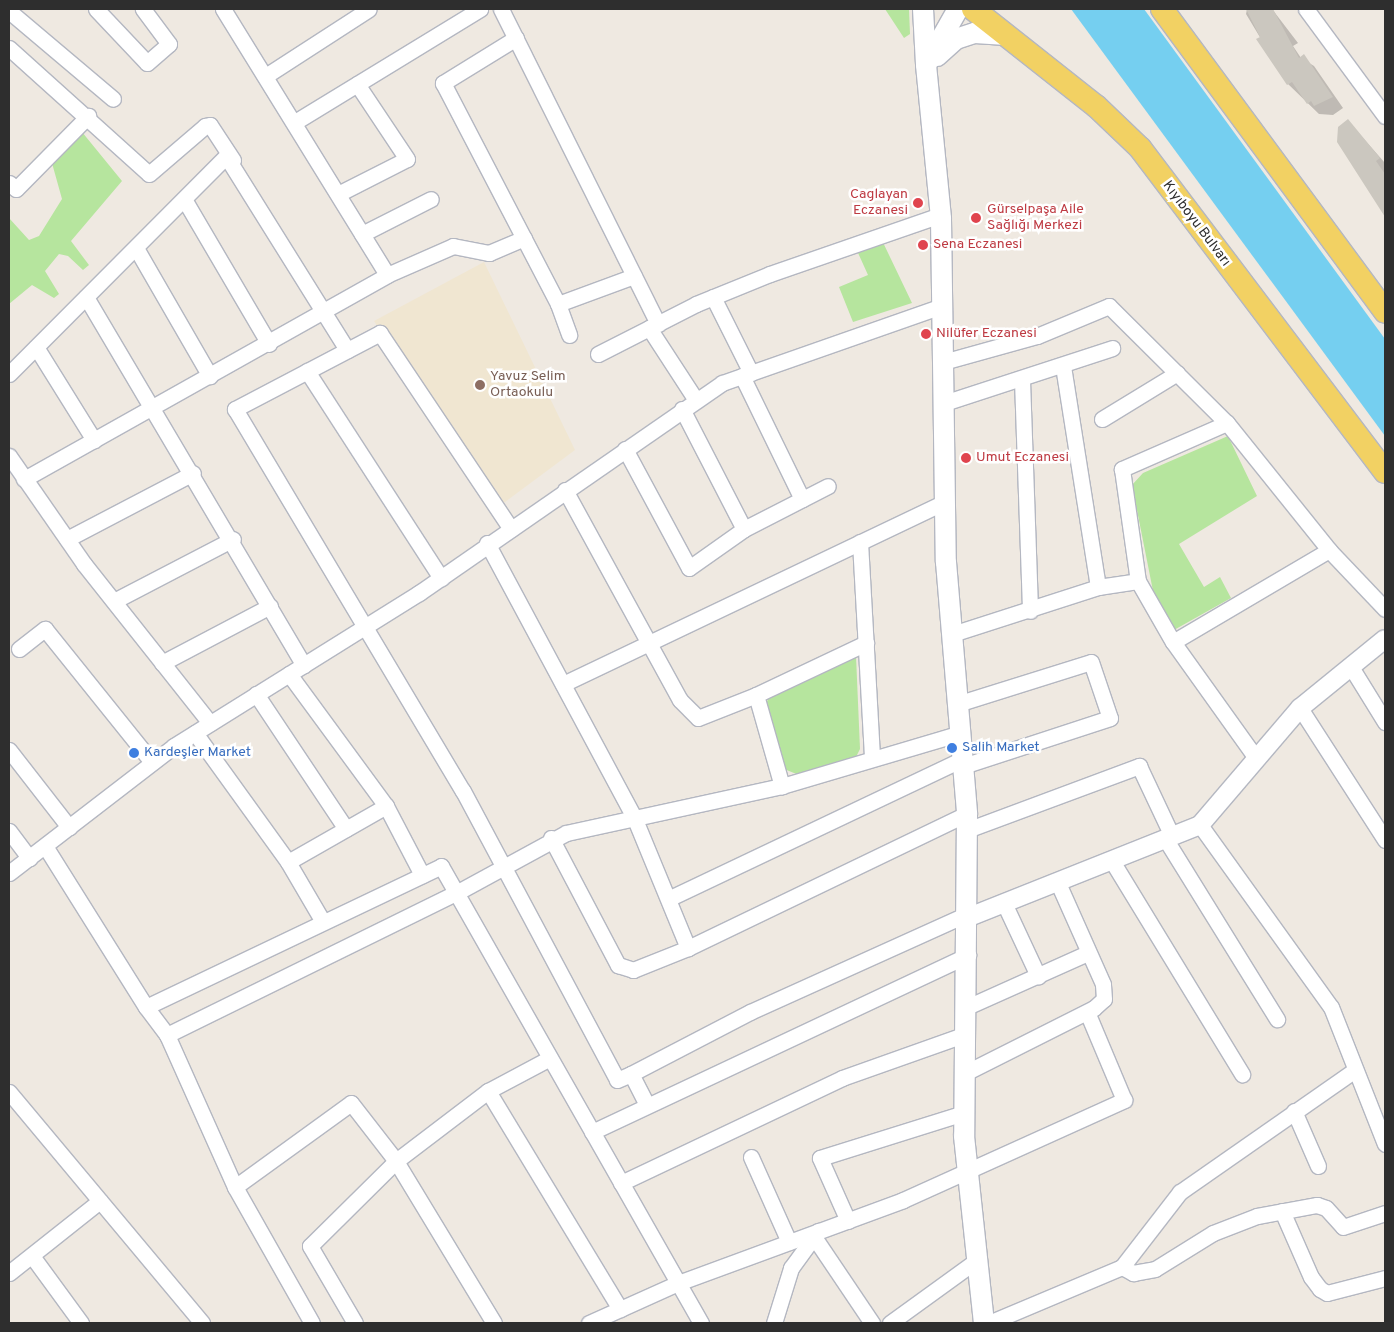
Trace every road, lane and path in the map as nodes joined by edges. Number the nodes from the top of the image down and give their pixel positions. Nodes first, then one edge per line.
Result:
1 (96, 9) edge
2 (143, 9) edge
3 (223, 9) edge
4 (369, 9) edge
5 (480, 9) edge
6 (501, 9) edge
7 (923, 9) edge
8 (958, 9) edge
9 (973, 9) edge
10 (1162, 9) edge
11 (1306, 9) edge
12 (9, 11) edge
13 (1002, 35) junction
14 (516, 38) junction
15 (9, 48) edge
16 (926, 65) junction
17 (267, 75) junction
18 (357, 84) junction
19 (113, 99) dead end
20 (88, 116) junction
21 (1385, 116) edge
22 (296, 122) junction
23 (233, 160) junction
24 (9, 183) edge
25 (338, 194) junction
26 (184, 198) junction
27 (431, 199) dead end
28 (940, 215) junction
29 (362, 234) junction
30 (524, 238) junction
31 (136, 248) junction
32 (387, 275) junction
33 (634, 276) junction
34 (86, 297) junction
35 (713, 297) junction
36 (558, 304) junction
37 (942, 306) junction
38 (1385, 312) edge
39 (325, 313) junction
40 (653, 326) junction
41 (569, 335) dead end
42 (269, 344) junction
43 (36, 347) junction
44 (1112, 348) dead end
45 (347, 350) junction
46 (598, 354) dead end
47 (943, 362) junction
48 (1063, 366) junction
49 (307, 371) junction
50 (9, 374) edge
51 (1177, 374) junction
52 (747, 375) junction
53 (210, 376) junction
54 (1022, 380) junction
55 (696, 400) junction
56 (944, 403) junction
57 (154, 407) junction
58 (682, 409) junction
59 (1102, 419) dead end
60 (1227, 423) junction
61 (94, 440) junction
62 (625, 449) junction
63 (9, 456) edge
64 (193, 472) junction
65 (1385, 472) edge
66 (24, 479) junction
67 (828, 486) dead end
68 (565, 490) junction
69 (802, 500) junction
70 (946, 501) junction
71 (511, 529) junction
72 (744, 529) junction
73 (67, 539) junction
74 (233, 540) junction
75 (860, 542) junction
76 (487, 543) junction
77 (1329, 550) junction
78 (441, 578) junction
79 (1138, 582) junction
80 (1098, 587) junction
81 (114, 601) junction
82 (270, 606) junction
83 (1385, 609) edge
84 (1030, 611) junction
85 (365, 626) junction
86 (952, 634) junction
87 (1173, 642) junction
88 (648, 643) junction
89 (866, 643) junction
90 (1383, 647) edge
91 (19, 650) dead end
92 (162, 663) junction
93 (304, 665) junction
94 (1351, 667) junction
95 (289, 674) junction
96 (563, 684) junction
97 (256, 694) junction
98 (756, 695) junction
99 (957, 704) junction
100 (1300, 708) junction
101 (1385, 722) edge
102 (210, 723) junction
103 (195, 733) junction
104 (961, 733) junction
105 (9, 750) edge
106 (872, 758) junction
107 (1256, 758) junction
108 (152, 762) junction
109 (963, 762) junction
110 (782, 786) junction
111 (386, 806) junction
112 (634, 817) junction
113 (967, 822) junction
114 (1200, 825) junction
115 (69, 827) junction
116 (346, 829) junction
117 (9, 831) edge
118 (551, 838) junction
119 (1169, 838) junction
120 (1385, 840) edge
121 (45, 846) junction
122 (29, 858) junction
123 (288, 862) junction
124 (1112, 862) junction
125 (503, 864) junction
126 (9, 873) edge
127 (422, 875) junction
128 (1058, 883) junction
129 (456, 894) junction
130 (670, 898) junction
131 (1004, 903) junction
132 (969, 915) junction
133 (323, 922) junction
134 (688, 948) junction
135 (1088, 953) junction
136 (968, 955) junction
137 (1038, 976) junction
138 (146, 1007) junction
139 (967, 1007) junction
140 (1087, 1012) junction
141 (1277, 1019) dead end
142 (966, 1034) junction
143 (167, 1036) junction
144 (550, 1058) junction
145 (1355, 1070) junction
146 (965, 1073) junction
147 (631, 1074) junction
148 (1242, 1074) dead end
149 (488, 1091) junction
150 (9, 1092) edge
151 (647, 1105) junction
152 (1294, 1111) junction
153 (964, 1113) junction
154 (592, 1132) junction
155 (1385, 1144) edge
156 (751, 1157) dead end
157 (396, 1161) junction
158 (1318, 1166) dead end
159 (968, 1173) junction
160 (621, 1183) junction
161 (235, 1187) junction
162 (100, 1201) junction
163 (1282, 1211) junction
164 (1385, 1213) edge
165 (848, 1221) junction
166 (816, 1234) junction
167 (789, 1242) junction
168 (32, 1256) junction
169 (977, 1260) junction
170 (1122, 1267) junction
171 (9, 1273) edge
172 (1385, 1278) edge
173 (678, 1283) junction
174 (620, 1309) junction
175 (598, 1321) edge
176 (81, 1323) edge
177 (202, 1323) edge
178 (312, 1323) edge
179 (355, 1323) edge
180 (494, 1323) edge
181 (701, 1323) edge
182 (774, 1323) edge
183 (872, 1323) edge
184 (890, 1323) edge
185 (985, 1323) edge

1 - 2 street
3 - 17 street
4 - 17 street
5 - 18 street
6 - 14 street
7 - 16 main road
8 - 16 main road
9 - 13 main road, Kıyıboyu Bulvarı
10 - 38 main road
11 - 21 street
12 - 19 street
13 - 16 main road
13 - 65 main road, Kıyıboyu Bulvarı
14 - 30 street
14 - 33 street
15 - 20 street
16 - 28 main road
17 - 22 street
18 - 22 street
18 - 25 street
20 - 23 street
20 - 24 street
22 - 25 street
23 - 26 street
23 - 39 street
25 - 29 street
26 - 31 street
26 - 42 street
27 - 29 street
28 - 35 street
28 - 37 main road
29 - 32 street
30 - 32 street
30 - 36 street
31 - 34 street
31 - 53 street
32 - 39 street
33 - 36 street
33 - 40 street
34 - 43 street
34 - 57 street
35 - 40 street
35 - 52 street
36 - 41 street
37 - 47 main road
37 - 52 street
39 - 42 street
39 - 45 street
40 - 46 street
40 - 55 street
42 - 53 street
43 - 50 street
43 - 61 street
44 - 48 street
45 - 49 street
45 - 71 street
47 - 51 street
47 - 56 main road
48 - 54 street
48 - 80 street
49 - 78 street
49 - 85 street
51 - 59 street
51 - 60 street
52 - 55 street
52 - 69 street
53 - 57 street
54 - 56 street
54 - 84 street
55 - 58 street
56 - 70 main road
57 - 61 street
57 - 64 street
58 - 62 street
58 - 72 street
60 - 77 street
60 - 79 street
61 - 66 street
62 - 68 street
62 - 72 street
63 - 66 street
64 - 73 street
64 - 74 street
66 - 73 street
67 - 69 street
68 - 71 street
68 - 88 street
69 - 72 street
70 - 75 street
70 - 86 main road
71 - 76 street
73 - 81 street
74 - 81 street
74 - 82 street
75 - 88 street
75 - 89 street
76 - 78 street
76 - 96 street
77 - 83 street
77 - 87 street
78 - 85 street
79 - 80 street
79 - 87 street
80 - 84 street
81 - 92 street
82 - 92 street
82 - 93 street
84 - 86 street
85 - 93 street
85 - 125 street
86 - 99 main road
87 - 107 street
88 - 96 street
88 - 98 street
89 - 98 street
89 - 106 street
90 - 94 street
91 - 108 street
92 - 102 street
93 - 95 street
94 - 100 street
94 - 101 street
95 - 97 street
95 - 111 street
96 - 112 street
97 - 102 street
97 - 116 street
98 - 110 street
99 - 104 main road
99 - 109 street
100 - 107 street
100 - 120 street
102 - 103 street
103 - 108 street
103 - 123 street
104 - 106 street
104 - 109 main road
105 - 115 street
106 - 110 street
107 - 114 street
108 - 115 street
109 - 113 main road
109 - 130 street
110 - 112 street
111 - 116 street
111 - 127 street
112 - 118 street
112 - 130 street
113 - 119 street
113 - 132 main road
113 - 134 street
114 - 119 street
114 - 145 street
115 - 121 street
116 - 123 street
117 - 122 street
118 - 125 street
118 - 134 street
119 - 124 street
119 - 141 street
121 - 122 street
121 - 138 street
122 - 126 street
123 - 133 street
124 - 128 street
124 - 148 street
125 - 129 street
125 - 147 street
127 - 129 street
127 - 133 street
128 - 131 street
128 - 135 street
129 - 143 street
129 - 144 street
130 - 134 street
131 - 132 street
131 - 137 street
132 - 136 main road
132 - 147 street
133 - 138 street
135 - 137 street
135 - 140 street
136 - 139 main road
136 - 151 street
137 - 139 street
138 - 143 street
139 - 142 main road
140 - 146 street
140 - 159 street
142 - 146 main road
142 - 160 street
143 - 161 street
144 - 149 street
144 - 154 street
145 - 152 street
145 - 155 street
146 - 153 main road
147 - 151 street
149 - 157 street
149 - 174 street
150 - 162 street
151 - 154 street
152 - 158 street
152 - 170 street
153 - 159 main road
153 - 165 street
154 - 160 street
156 - 167 street
157 - 161 street
157 - 179 street
157 - 180 street
159 - 165 street
159 - 169 main road
160 - 173 street
161 - 178 street
162 - 168 street
162 - 177 street
163 - 164 street
163 - 170 street
163 - 172 street
165 - 166 street
166 - 167 street
166 - 182 street
166 - 183 street
167 - 173 street
168 - 171 street
168 - 176 street
169 - 184 street
169 - 185 main road
170 - 185 street
173 - 174 street
173 - 181 street
174 - 175 street

